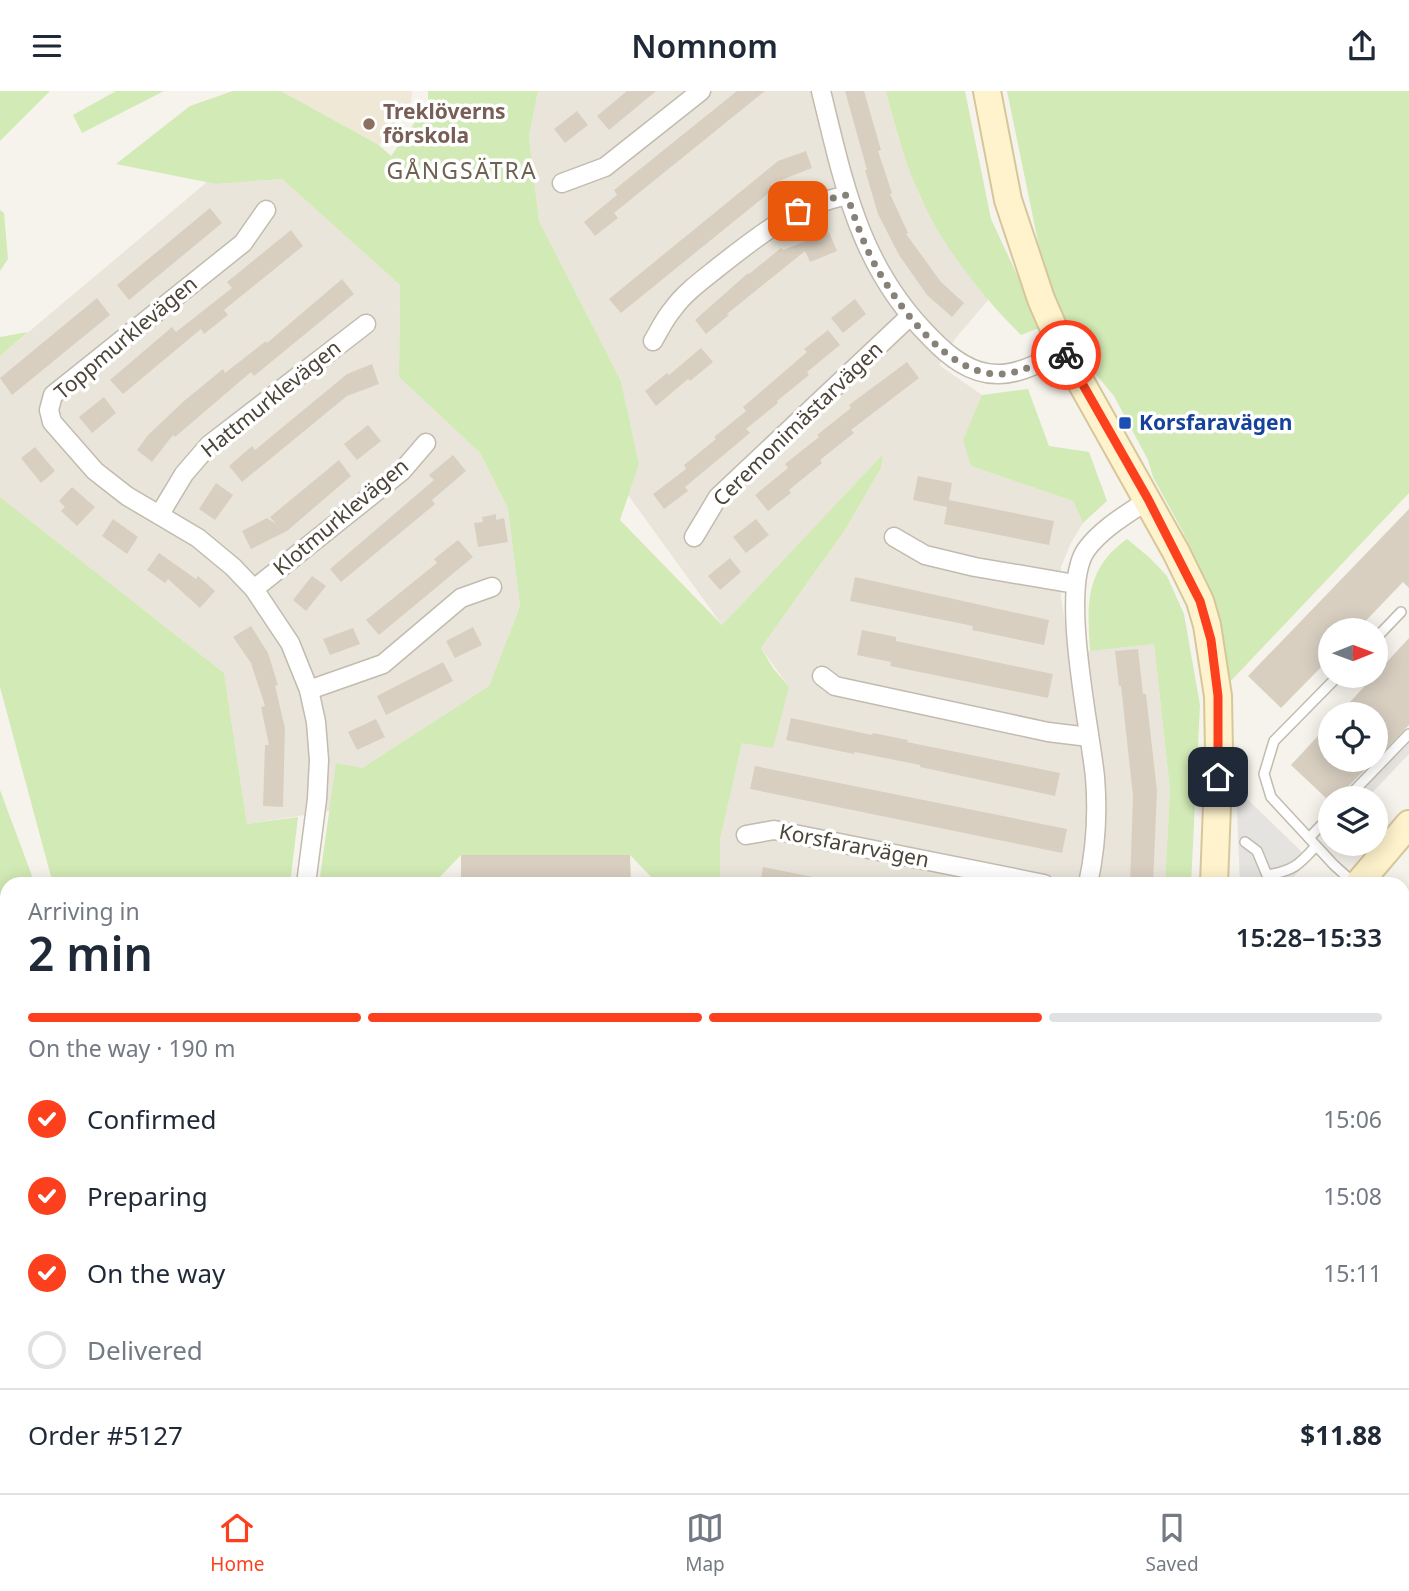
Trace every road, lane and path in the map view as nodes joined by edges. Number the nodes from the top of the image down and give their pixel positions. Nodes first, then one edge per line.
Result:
1 (701, 91) edge
2 (821, 91) edge
3 (987, 91) edge
4 (562, 183) dead end
5 (847, 195) junction
6 (266, 209) dead end
7 (909, 317) junction
8 (366, 324) dead end
9 (653, 341) dead end
10 (1064, 352) junction
11 (426, 443) dead end
12 (1148, 499) junction
13 (160, 515) junction
14 (694, 537) dead end
15 (894, 537) dead end
16 (1075, 584) junction
17 (492, 587) dead end
18 (254, 589) junction
19 (1401, 612) dead end
20 (1388, 626) edge
21 (822, 676) dead end
22 (1326, 688) edge
23 (309, 690) junction
24 (1409, 734) edge
25 (1088, 737) junction
26 (1359, 786) edge
27 (1409, 824) edge
28 (1318, 829) edge
29 (746, 835) dead end
30 (1309, 838) junction
31 (1245, 842) dead end
32 (1316, 846) junction
33 (307, 877) edge
34 (1010, 877) edge
35 (1090, 877) edge
36 (1214, 877) edge
37 (1349, 877) edge
38 (1362, 877) edge

1 - 4 street
2 - 5 street
3 - 10 street
5 - 7 street
5 - 9 street
6 - 13 street, Toppmurklevägen
7 - 10 street
7 - 14 street, Ceremonimästarvägen
8 - 13 street, Hattmurklevägen
10 - 12 street
11 - 18 street, Klotmurklevägen
12 - 16 street
12 - 36 street
13 - 18 street, Toppmurklevägen
15 - 16 street
16 - 25 street
17 - 23 street
18 - 23 street, Toppmurklevägen
19 - 20 lane
21 - 25 street
22 - 30 lane
23 - 33 street, Toppmurklevägen
24 - 26 lane
25 - 35 street
27 - 38 street
28 - 30 lane
29 - 34 street, Korsfararvägen
30 - 32 lane
31 - 32 lane
32 - 37 lane

